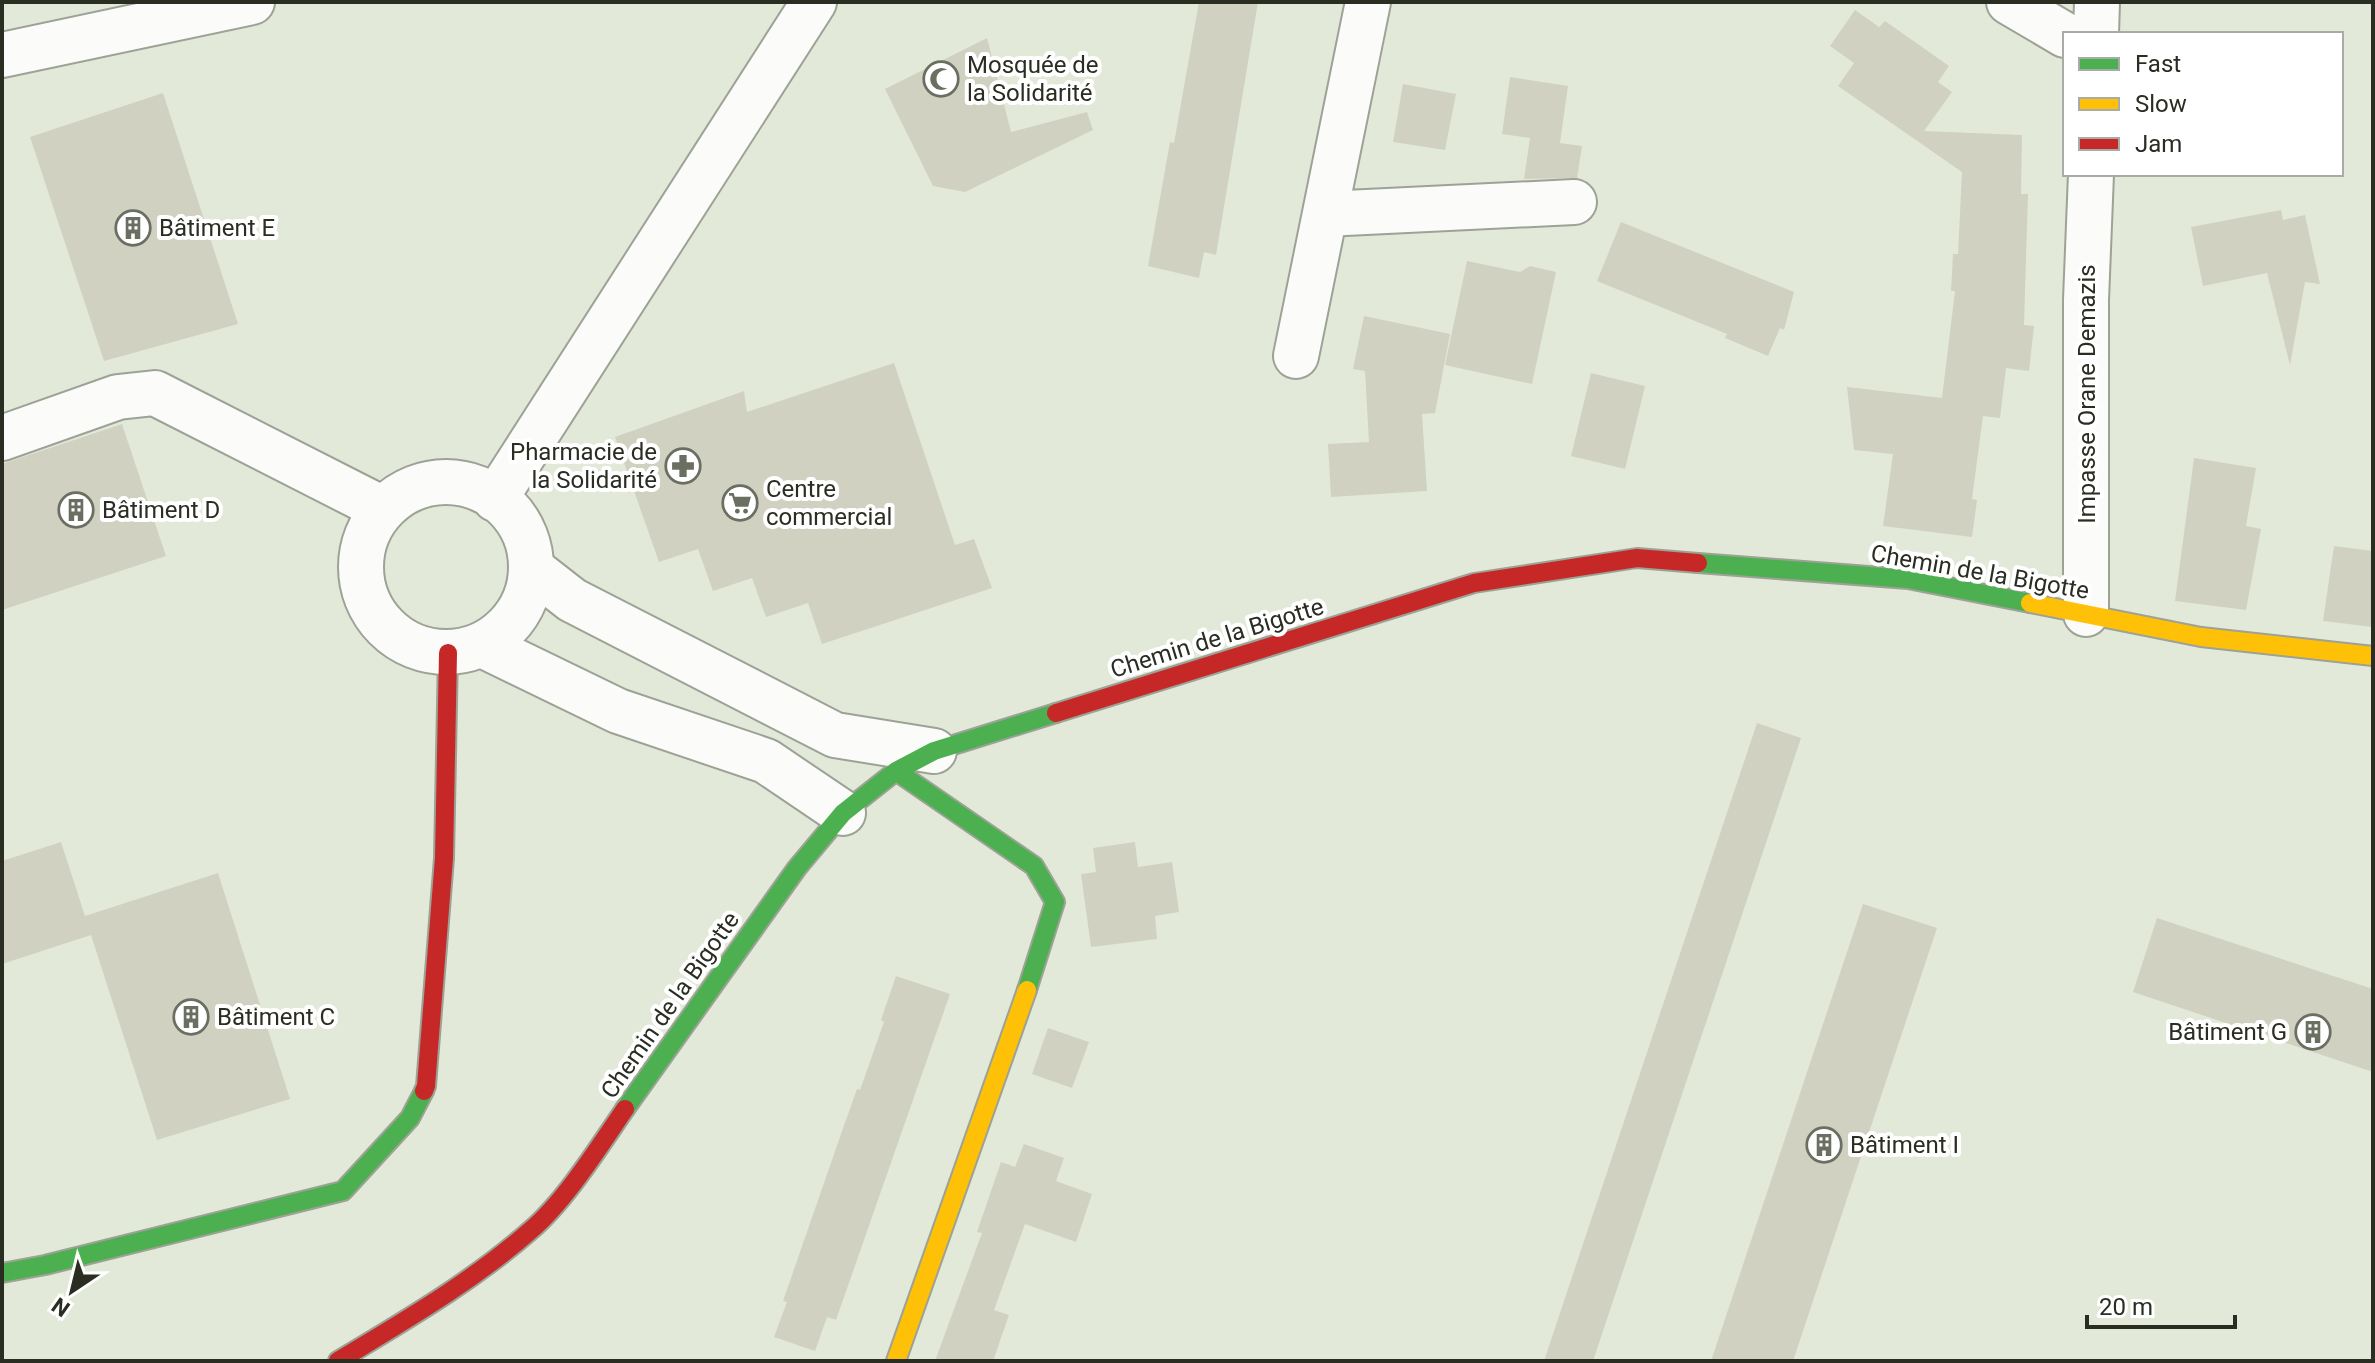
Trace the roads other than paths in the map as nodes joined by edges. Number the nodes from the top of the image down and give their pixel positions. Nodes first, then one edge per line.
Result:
1 (252, 2) edge
2 (814, 2) edge
3 (1368, 2) edge
4 (2009, 2) edge
5 (2097, 2) edge
6 (2096, 32) edge
7 (2063, 34) edge
8 (2, 55) edge
9 (2091, 176) edge
10 (1574, 202) dead end
11 (1325, 214) junction
12 (1296, 356) dead end
13 (2, 438) edge
14 (495, 499) junction
15 (383, 509) junction
16 (531, 568) junction
17 (2086, 614) junction
18 (465, 649) junction
19 (2373, 656) edge
20 (934, 751) junction
21 (896, 771) junction
22 (843, 813) junction
23 (2, 1273) edge
24 (338, 1361) edge
25 (896, 1361) edge

1 - 8 street
2 - 14 street
3 - 11 street
4 - 7 street
5 - 6 street
9 - 17 street, Impasse Orane Demazis
10 - 11 street
11 - 12 street
13 - 15 street
14 - 15 street
14 - 16 street
15 - 18 street
16 - 18 street
16 - 20 street
17 - 19 street, Chemin de la Bigotte
17 - 20 street, Chemin de la Bigotte
18 - 22 street
18 - 23 street
20 - 21 street, Chemin de la Bigotte
21 - 22 street, Chemin de la Bigotte
21 - 25 street
22 - 24 street, Chemin de la Bigotte

